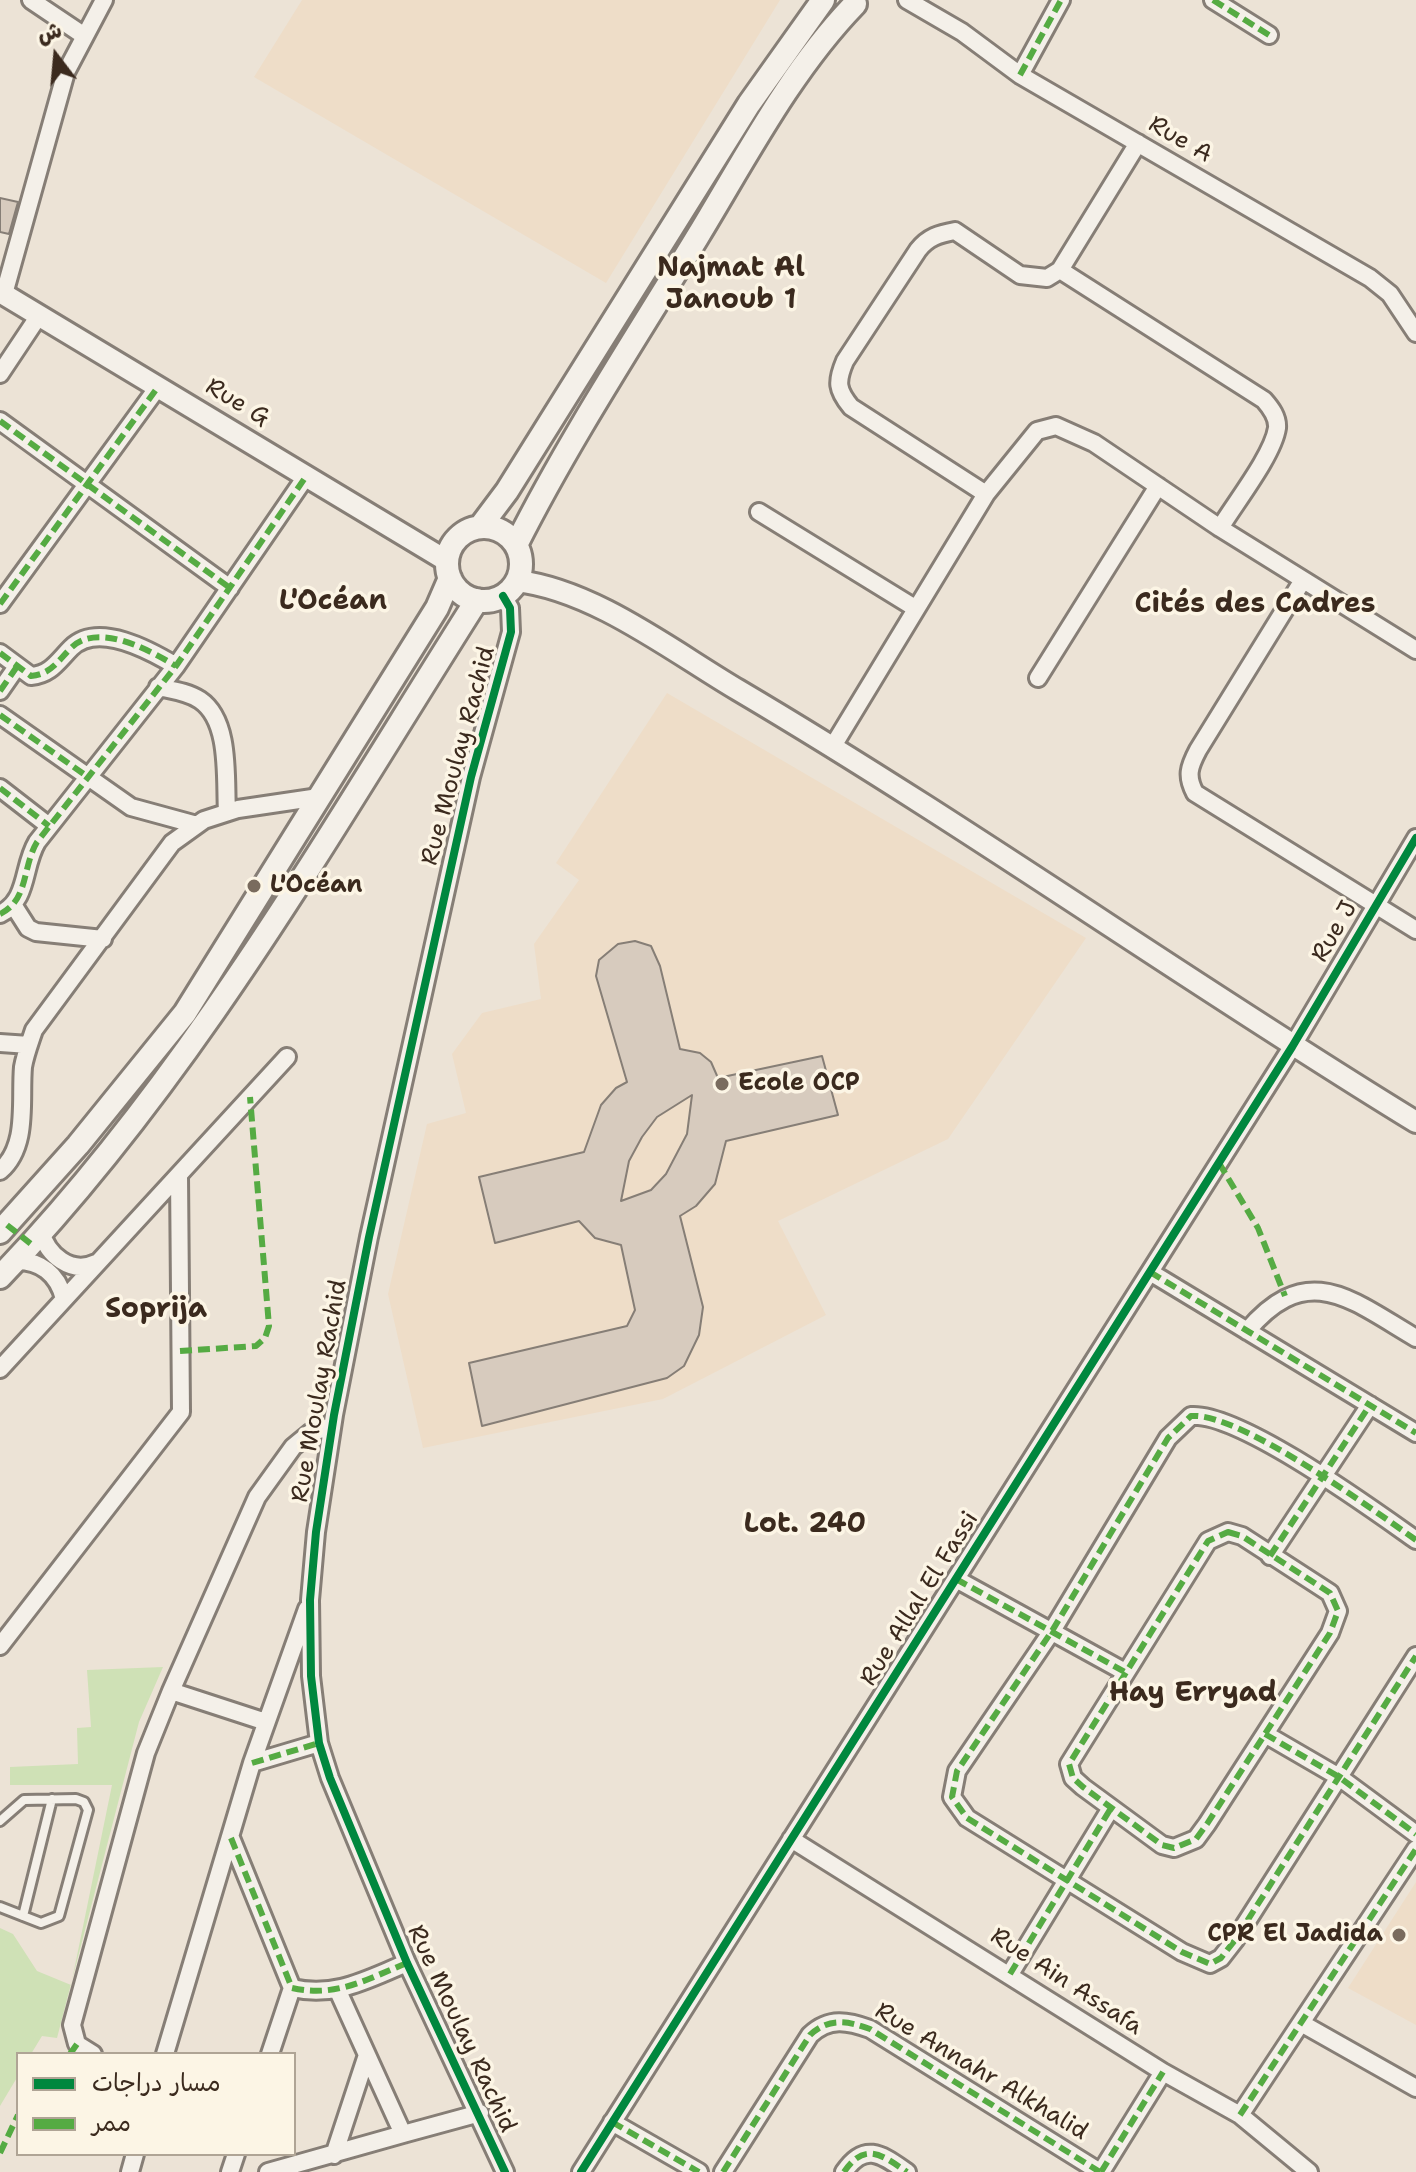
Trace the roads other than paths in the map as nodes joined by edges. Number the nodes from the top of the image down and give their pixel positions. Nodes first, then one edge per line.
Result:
1 (31, 0) edge
2 (104, 0) edge
3 (823, 0) edge
4 (907, 0) edge
5 (1061, 0) edge
6 (1213, 0) edge
7 (858, 1) edge
8 (83, 35) junction
9 (1269, 35) dead end
10 (1020, 75) junction
11 (1138, 143) junction
12 (1060, 270) junction
13 (2, 293) edge
14 (38, 317) junction
15 (1416, 333) edge
16 (0, 374) edge
17 (158, 387) junction
18 (0, 421) edge
19 (307, 475) junction
20 (86, 484) junction
21 (1158, 486) junction
22 (986, 494) junction
23 (759, 512) dead end
24 (480, 527) junction
25 (1220, 528) junction
26 (516, 545) junction
27 (448, 570) junction
28 (1303, 580) junction
29 (230, 588) junction
30 (510, 588) junction
31 (477, 600) junction
32 (0, 603) edge
33 (915, 608) junction
34 (1416, 650) edge
35 (0, 653) edge
36 (176, 666) junction
37 (16, 668) junction
38 (1038, 678) dead end
39 (158, 687) junction
40 (0, 691) edge
41 (0, 715) edge
42 (833, 746) junction
43 (88, 777) junction
44 (0, 788) edge
45 (319, 797) junction
46 (227, 812) junction
47 (197, 825) junction
48 (49, 826) junction
49 (1416, 838) edge
50 (1375, 903) junction
51 (7, 910) edge
52 (1416, 930) edge
53 (103, 939) junction
54 (0, 1043) edge
55 (29, 1045) junction
56 (1292, 1047) junction
57 (287, 1057) dead end
58 (1416, 1122) edge
59 (0, 1171) edge
60 (179, 1175) junction
61 (2, 1226) edge
62 (36, 1238) junction
63 (97, 1263) junction
64 (7, 1269) edge
65 (1150, 1272) junction
66 (64, 1299) junction
67 (1247, 1331) junction
68 (1416, 1338) edge
69 (0, 1369) edge
70 (1370, 1405) junction
71 (332, 1426) junction
72 (1416, 1433) edge
73 (1324, 1476) junction
74 (1416, 1540) edge
75 (1270, 1556) junction
76 (956, 1579) junction
77 (310, 1600) junction
78 (1052, 1631) junction
79 (0, 1646) edge
80 (1416, 1656) edge
81 (1125, 1672) junction
82 (171, 1691) junction
83 (266, 1722) junction
84 (1265, 1734) junction
85 (319, 1743) junction
86 (252, 1763) junction
87 (1339, 1777) junction
88 (52, 1799) junction
89 (1111, 1808) junction
90 (0, 1821) edge
91 (1416, 1834) edge
92 (231, 1838) junction
93 (791, 1839) junction
94 (1416, 1849) edge
95 (1068, 1880) junction
96 (0, 1907) edge
97 (23, 1916) junction
98 (407, 1963) junction
99 (1010, 1974) junction
100 (292, 1988) junction
101 (338, 1991) junction
102 (1301, 2023) junction
103 (90, 2052) edge
104 (166, 2052) edge
105 (271, 2052) edge
106 (367, 2055) junction
107 (1163, 2072) junction
108 (1416, 2088) edge
109 (480, 2113) junction
110 (1240, 2115) junction
111 (612, 2122) junction
112 (403, 2134) junction
113 (334, 2155) junction
114 (268, 2172) edge
115 (505, 2172) edge
116 (581, 2172) edge
117 (699, 2172) edge
118 (723, 2172) edge
119 (844, 2172) edge
120 (907, 2172) edge
121 (1100, 2172) edge
122 (1309, 2172) edge

1 - 8 street
2 - 8 street
3 - 24 main road
4 - 10 street, Rue A
5 - 10 street
6 - 9 street
7 - 26 main road
8 - 13 street
10 - 11 street, Rue A
11 - 12 street
11 - 15 street, Rue A
12 - 22 street
12 - 25 street
13 - 14 street, Rue G
14 - 16 street
14 - 17 street, Rue G
17 - 19 street, Rue G
17 - 20 street
18 - 20 street
19 - 27 street, Rue G
19 - 29 street
20 - 29 street
20 - 32 street
21 - 22 street
21 - 25 street
21 - 38 street
22 - 33 street
23 - 33 street
24 - 26 main road
24 - 27 main road
25 - 28 street
26 - 30 main road
27 - 31 main road
27 - 45 main road
28 - 34 street
28 - 50 street
29 - 36 street
30 - 31 main road
30 - 42 street
30 - 71 street, Rue Moulay Rachid
31 - 62 main road
33 - 42 street
35 - 37 street
36 - 37 street
36 - 39 street
37 - 40 street
39 - 43 street
39 - 46 street
41 - 43 street
42 - 56 street
43 - 47 street
43 - 48 street
44 - 48 street
45 - 46 street
45 - 61 main road
46 - 47 street
47 - 53 street
48 - 51 street
49 - 50 street, Rue J
50 - 52 street
50 - 56 street, Rue J
51 - 53 street
53 - 55 street
54 - 55 street
55 - 59 street
56 - 58 street
56 - 65 street, Rue Allal El Fassi
57 - 60 street
60 - 63 street
60 - 79 street
61 - 62 street
62 - 63 street
62 - 64 main road
63 - 66 street
64 - 66 street
65 - 67 street
65 - 76 street, Rue Allal El Fassi
66 - 69 street
67 - 68 street
67 - 70 street
70 - 72 street
70 - 73 street
71 - 77 street, Rue Moulay Rachid
71 - 82 street
73 - 74 street
73 - 75 street
73 - 78 street
75 - 81 street
75 - 84 street
76 - 78 street
76 - 93 street, Rue Allal El Fassi
77 - 83 street
77 - 85 street, Rue Moulay Rachid
78 - 81 street
78 - 95 street
80 - 87 street
81 - 89 street
82 - 83 street
82 - 103 street
83 - 86 street
84 - 87 street
84 - 89 street
85 - 86 street
85 - 98 street, Rue Moulay Rachid
86 - 92 street
87 - 91 street
87 - 95 street
88 - 90 lane
88 - 97 lane
88 - 97 lane
89 - 95 street
92 - 100 street
92 - 104 street
93 - 99 street, Rue Ain Assafa
93 - 111 street, Rue Allal El Fassi
94 - 102 street
95 - 99 street
96 - 97 lane
98 - 101 street
98 - 109 street, Rue Moulay Rachid
99 - 107 street, Rue Ain Assafa
100 - 101 street
100 - 105 street
101 - 106 street
102 - 108 street
102 - 110 street
106 - 112 street
106 - 113 street
107 - 110 street, Rue Ain Assafa
107 - 121 street
109 - 112 street
109 - 115 street, Rue Moulay Rachid
110 - 122 street, Rue Ain Assafa
111 - 116 street, Rue Allal El Fassi
111 - 117 street
112 - 113 street
113 - 114 street
118 - 121 street, Rue Annahr Alkhalid
119 - 120 street

